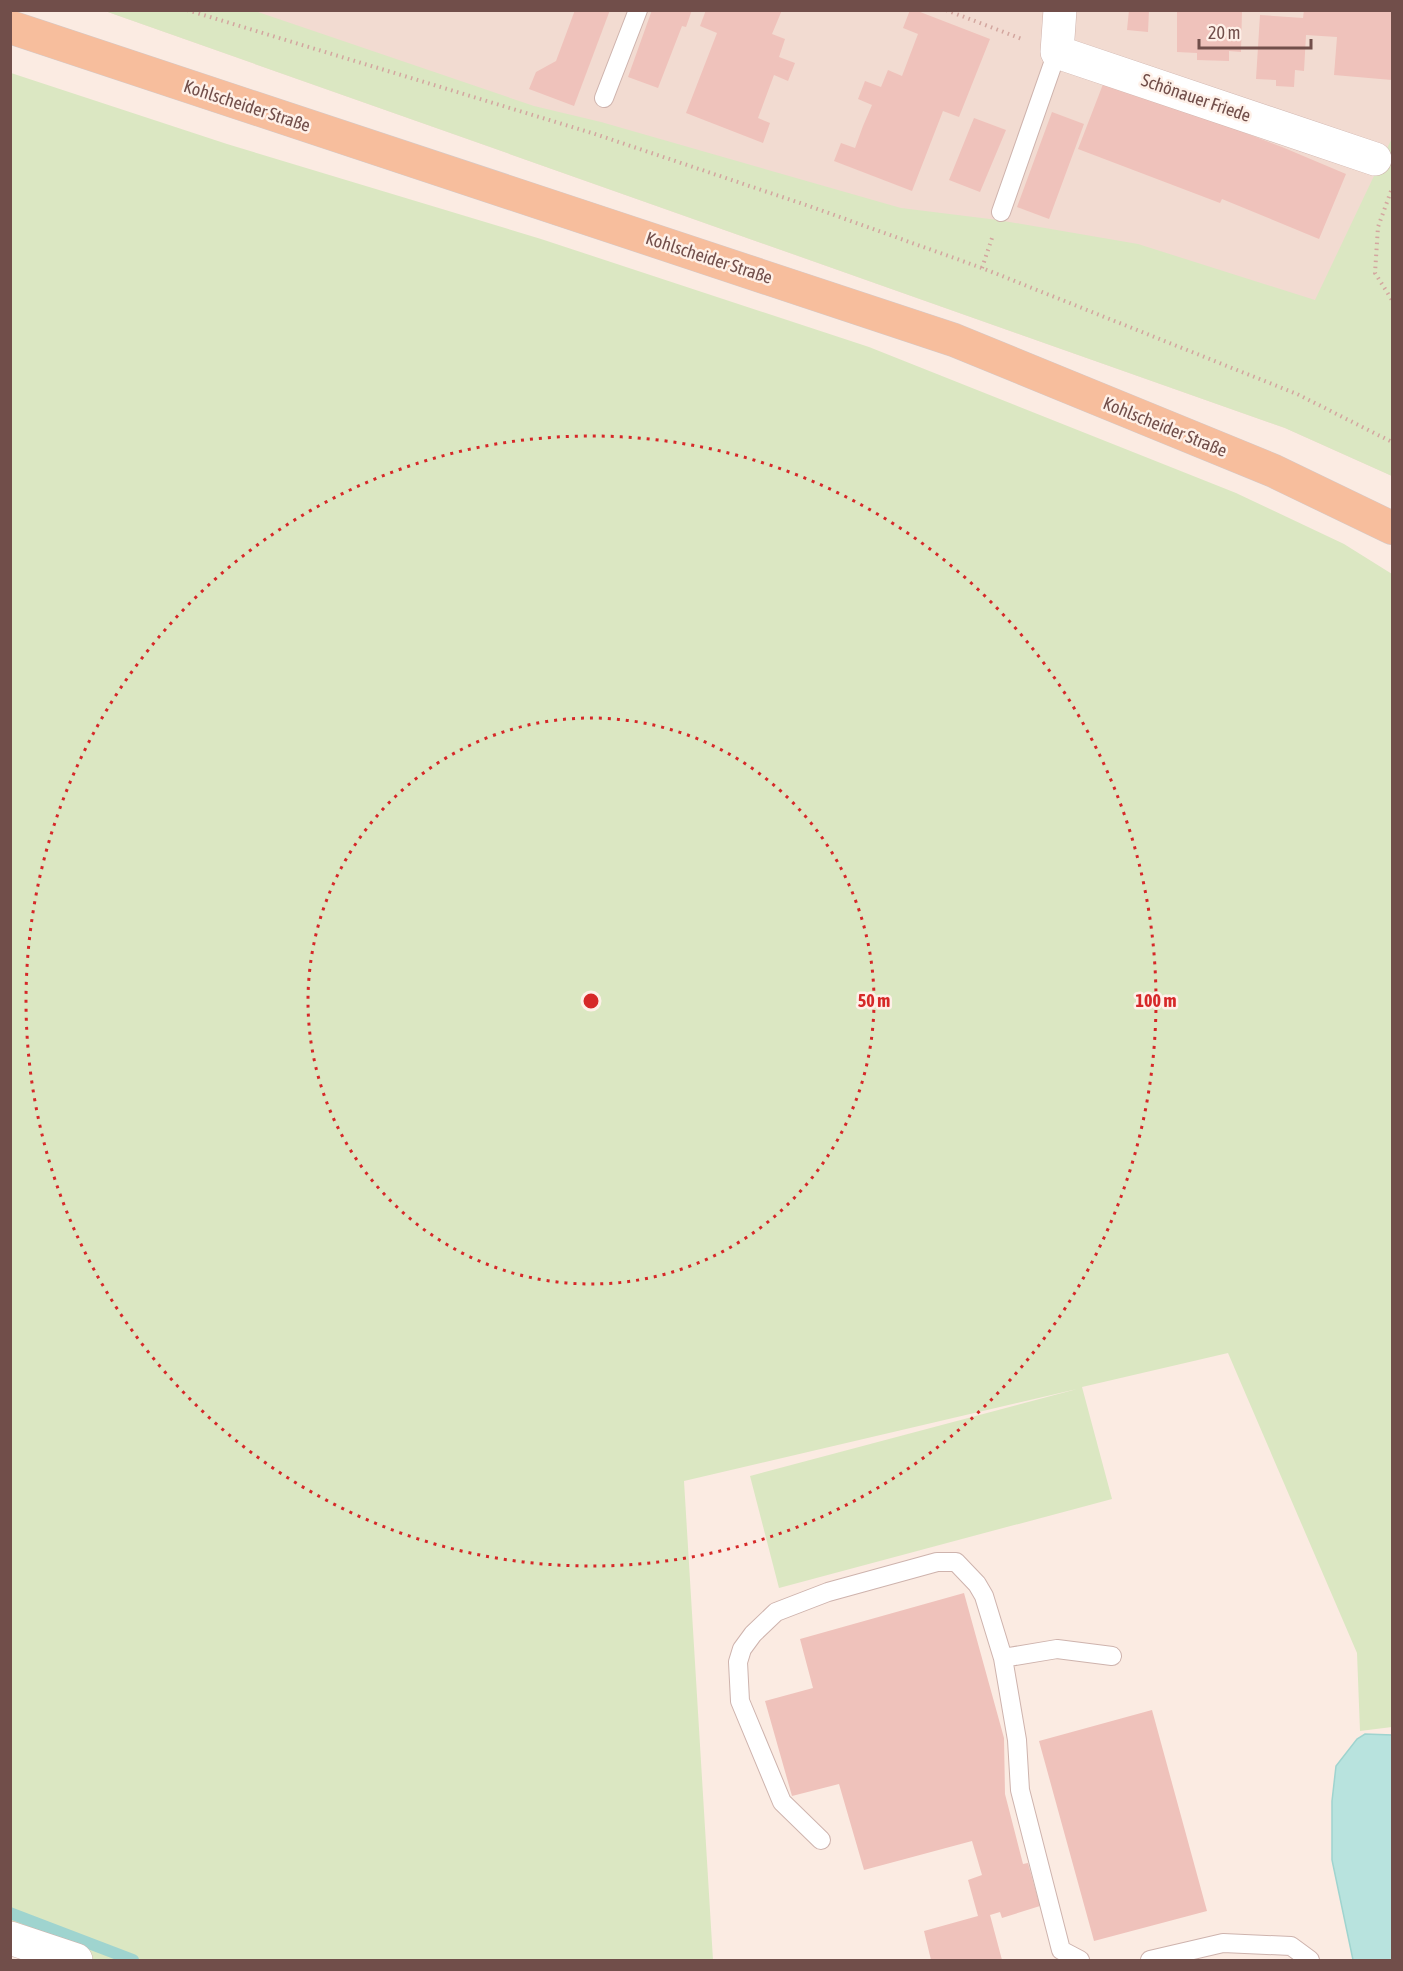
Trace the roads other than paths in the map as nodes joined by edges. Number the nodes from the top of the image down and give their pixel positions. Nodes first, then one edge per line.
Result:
1 (638, 10) edge
2 (1060, 10) edge
3 (10, 27) edge
4 (1057, 52) junction
5 (604, 98) dead end
6 (1375, 159) dead end
7 (1001, 212) dead end
8 (1392, 528) edge
9 (1112, 1656) dead end
10 (1004, 1658) junction
11 (821, 1840) dead end
12 (10, 1938) edge
13 (76, 1960) edge
14 (1080, 1960) edge
15 (1150, 1960) edge
16 (1310, 1960) edge

1 - 5 lane
2 - 4 street
3 - 8 main road, Kohlscheider Straße
4 - 6 street, Schönauer Friede
4 - 7 lane
9 - 10 lane
10 - 11 lane
10 - 14 lane
12 - 13 street
15 - 16 lane

